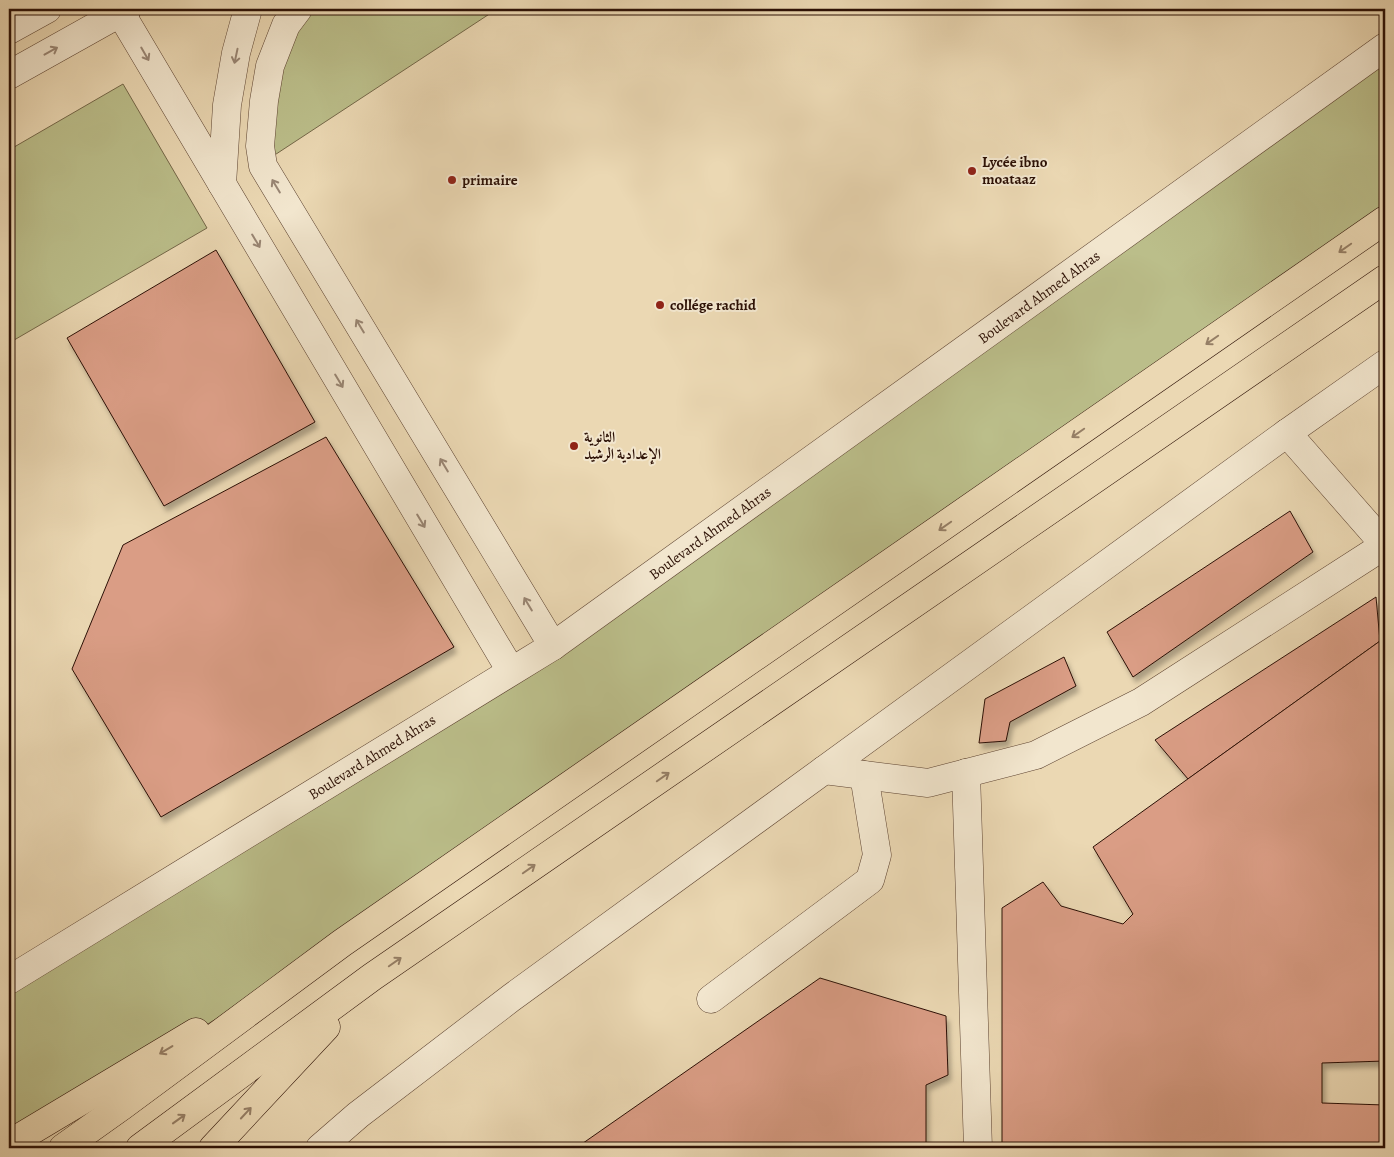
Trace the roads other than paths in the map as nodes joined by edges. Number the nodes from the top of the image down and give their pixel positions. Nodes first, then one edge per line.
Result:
1 (47, 9) edge
2 (248, 9) edge
3 (298, 9) edge
4 (124, 10) edge
5 (9, 30) edge
6 (1385, 47) edge
7 (9, 75) edge
8 (222, 184) junction
9 (1385, 220) edge
10 (1385, 279) edge
11 (1385, 364) edge
12 (1287, 433) junction
13 (1385, 545) edge
14 (553, 646) junction
15 (511, 671) junction
16 (824, 770) junction
17 (966, 773) junction
18 (864, 775) junction
19 (342, 943) junction
20 (372, 977) junction
21 (9, 980) edge
22 (710, 1000) dead end
23 (9, 1144) edge
24 (63, 1148) edge
25 (140, 1148) edge
26 (213, 1148) edge
27 (320, 1148) edge
28 (978, 1148) edge

1 - 5 street
2 -> 8 street
14 -> 3 street
7 -> 4 street
4 -> 8 street
6 - 14 street, Boulevard Ahmed Ahras
8 -> 15 street
9 -> 19 highway
20 -> 10 highway
11 - 12 street
12 - 13 street
12 - 16 street
13 - 17 street
14 - 15 street, Boulevard Ahmed Ahras
15 - 21 street, Boulevard Ahmed Ahras
16 - 18 street
16 - 27 street
17 - 18 street
17 - 28 street
18 - 22 street
19 -> 23 highway
19 - 24 highway
25 -> 20 highway
26 -> 20 highway

